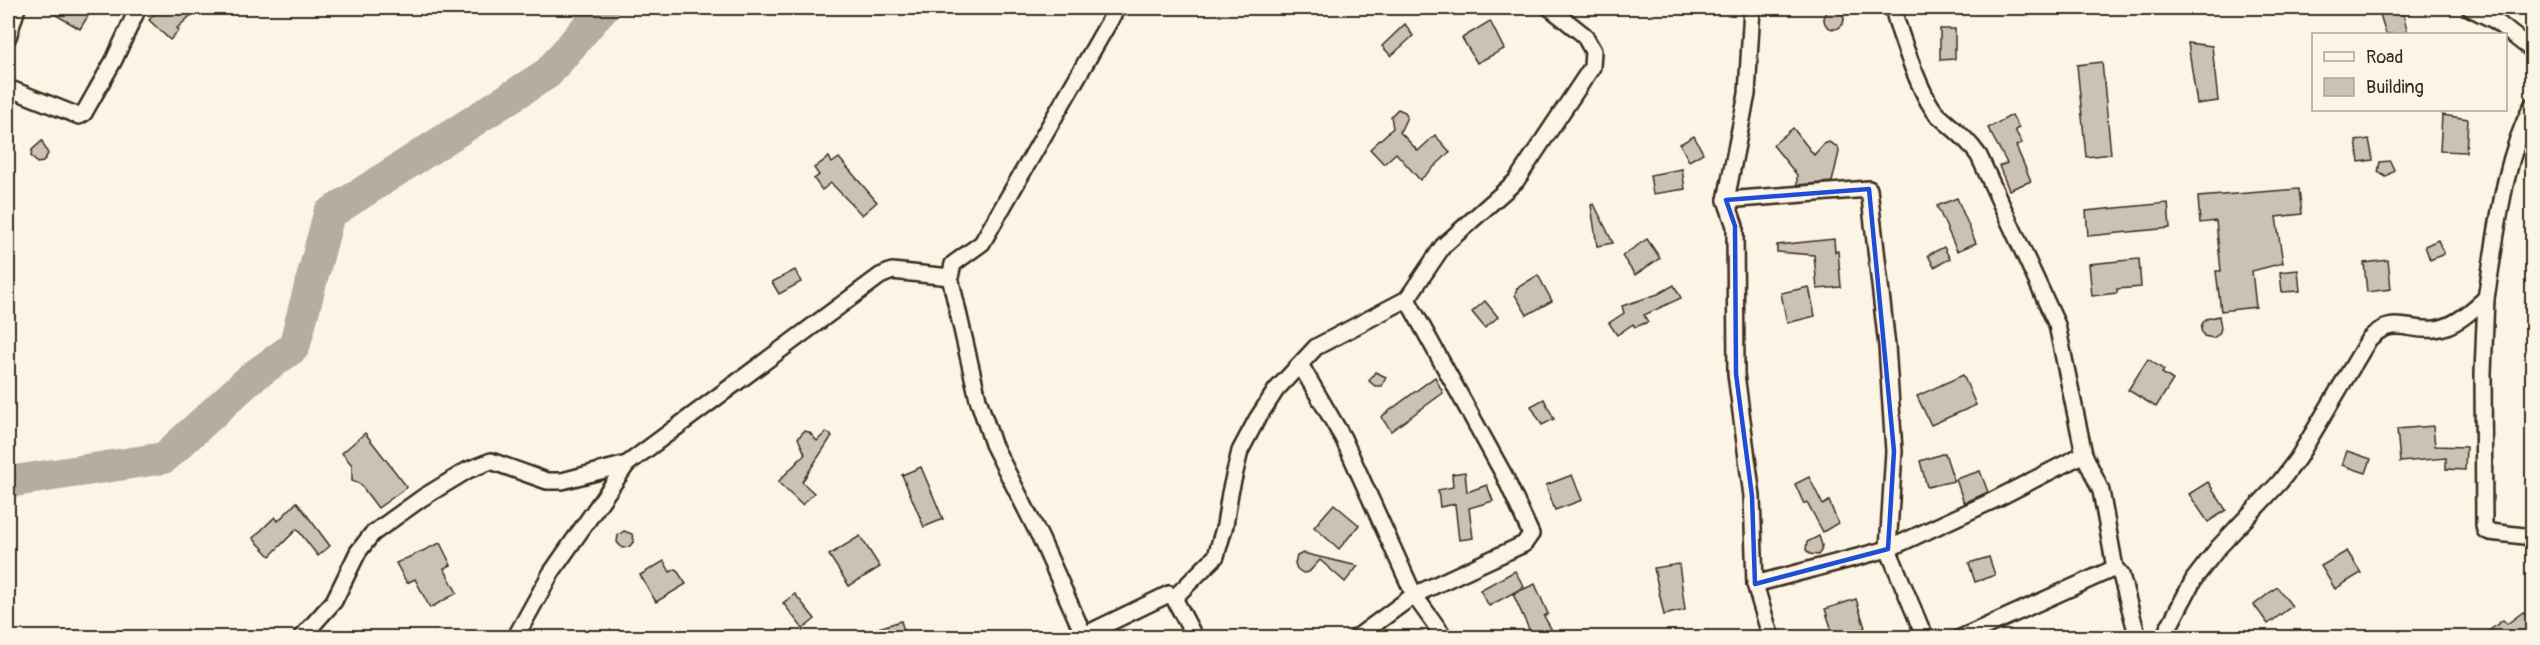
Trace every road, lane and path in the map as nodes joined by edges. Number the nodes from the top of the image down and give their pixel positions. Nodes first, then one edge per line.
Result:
1 (17, 8) edge
2 (138, 8) edge
3 (1550, 8) edge
4 (1752, 8) edge
5 (1893, 8) edge
6 (2470, 8) edge
7 (1118, 9) edge
8 (2494, 14) edge
9 (8, 37) edge
10 (2532, 50) edge
11 (8, 88) edge
12 (2532, 106) edge
13 (1726, 200) junction
14 (950, 277) junction
15 (2486, 298) junction
16 (1407, 299) junction
17 (1301, 366) junction
18 (2084, 454) junction
19 (627, 464) junction
20 (2532, 537) edge
21 (1888, 549) junction
22 (2115, 567) junction
23 (1755, 584) junction
24 (1414, 595) junction
25 (1174, 598) junction
26 (1082, 637) edge
27 (301, 638) edge
28 (515, 638) edge
29 (1195, 638) edge
30 (1356, 638) edge
31 (1445, 638) edge
32 (1771, 638) edge
33 (1925, 638) edge
34 (1960, 638) edge
35 (2138, 638) edge
36 (2163, 638) edge

1 - 9 street
2 - 11 street
3 - 16 street
4 - 13 street
5 - 18 street
6 - 8 street
7 - 14 street
8 - 10 street
12 - 15 street
13 - 21 street
13 - 23 street
14 - 19 street
14 - 26 street
15 - 20 street
15 - 36 street
16 - 17 street
16 - 24 street
17 - 24 street
17 - 25 street
18 - 21 street
18 - 22 street
19 - 27 street
19 - 28 street
21 - 23 street
21 - 33 street
22 - 34 street
22 - 35 street
23 - 32 street
24 - 30 street
24 - 31 street
25 - 26 street
25 - 29 street

